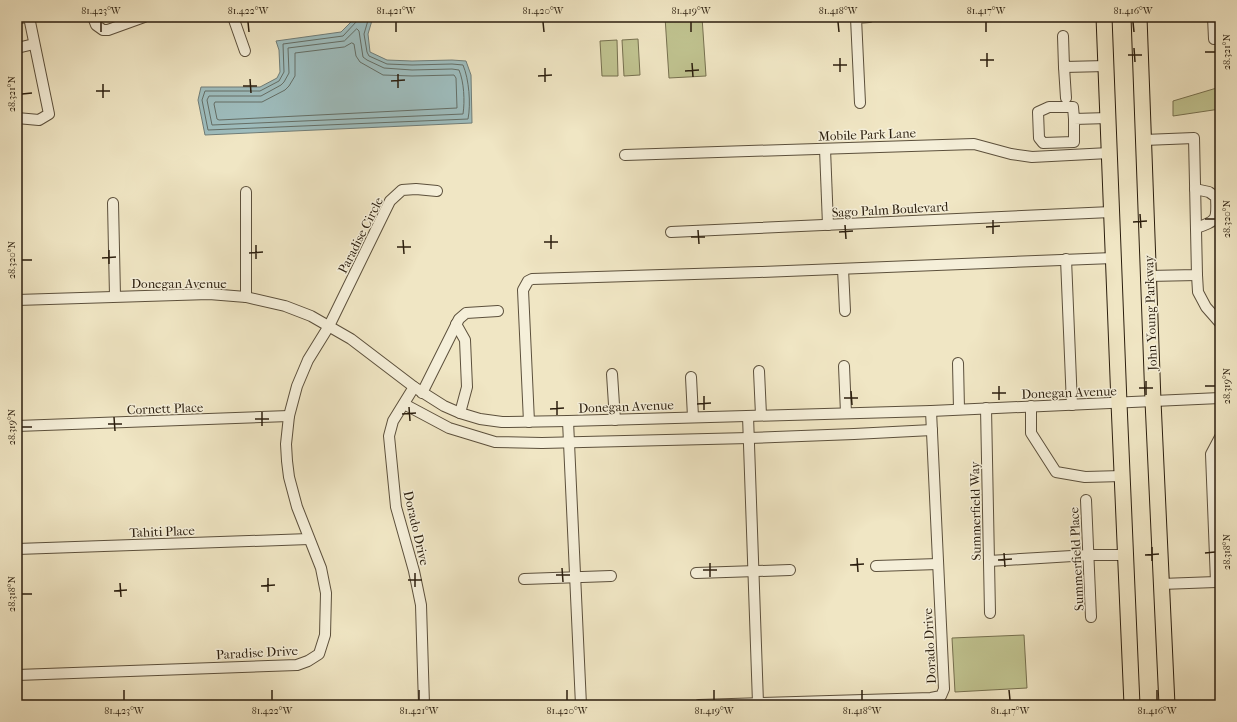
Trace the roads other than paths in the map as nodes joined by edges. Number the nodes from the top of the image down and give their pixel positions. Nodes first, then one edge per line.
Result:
1 (30, 17) edge
2 (93, 17) edge
3 (144, 17) edge
4 (233, 17) edge
5 (856, 17) edge
6 (869, 17) edge
7 (1104, 17) edge
8 (1139, 17) edge
9 (1213, 17) edge
10 (17, 18) edge
11 (1063, 36) dead end
12 (1214, 39) dead end
13 (34, 44) junction
14 (17, 48) edge
15 (245, 51) dead end
16 (1106, 66) junction
17 (1064, 67) junction
18 (1066, 98) dead end
19 (860, 103) dead end
20 (17, 118) edge
21 (1108, 118) junction
22 (1074, 119) junction
23 (1144, 140) junction
24 (826, 149) junction
25 (1109, 153) junction
26 (625, 154) dead end
27 (1195, 189) junction
28 (438, 191) dead end
29 (246, 192) dead end
30 (113, 203) dead end
31 (1111, 212) junction
32 (828, 225) junction
33 (1196, 228) junction
34 (670, 232) dead end
35 (1113, 258) junction
36 (1066, 260) junction
37 (842, 269) junction
38 (1197, 275) junction
39 (1148, 276) junction
40 (115, 296) junction
41 (246, 297) junction
42 (17, 300) edge
43 (498, 311) dead end
44 (845, 311) dead end
45 (1220, 323) edge
46 (456, 324) junction
47 (329, 326) junction
48 (958, 363) dead end
49 (844, 366) dead end
50 (760, 371) dead end
51 (612, 374) dead end
52 (691, 377) dead end
53 (418, 390) junction
54 (1220, 398) edge
55 (1153, 401) junction
56 (1119, 403) junction
57 (404, 404) junction
58 (1072, 405) junction
59 (1031, 406) junction
60 (986, 408) junction
61 (959, 410) junction
62 (931, 411) junction
63 (460, 413) junction
64 (846, 413) junction
65 (761, 415) junction
66 (289, 416) junction
67 (748, 416) junction
68 (693, 417) junction
69 (615, 420) junction
70 (568, 421) junction
71 (529, 422) junction
72 (17, 426) edge
73 (932, 430) junction
74 (1220, 437) edge
75 (749, 438) junction
76 (569, 442) junction
77 (1122, 476) junction
78 (1086, 500) dead end
79 (309, 539) junction
80 (17, 549) edge
81 (1125, 554) junction
82 (1089, 555) junction
83 (989, 561) junction
84 (938, 564) junction
85 (876, 566) dead end
86 (790, 570) dead end
87 (754, 571) junction
88 (696, 573) dead end
89 (611, 576) dead end
90 (576, 577) junction
91 (524, 579) dead end
92 (1218, 583) edge
93 (1161, 584) junction
94 (990, 613) dead end
95 (1091, 617) dead end
96 (17, 675) edge
97 (758, 703) junction
98 (424, 705) edge
99 (581, 705) edge
100 (699, 705) edge
101 (1132, 705) edge
102 (1167, 705) edge

1 - 10 street
1 - 13 street
2 - 3 street
4 - 15 street
5 - 6 street
5 - 19 street
7 - 16 highway
8 - 23 highway, John Young Parkway
9 - 12 street
11 - 17 street
13 - 14 street
13 - 20 street
16 - 17 street
16 - 21 highway
17 - 18 street
21 - 22 street
21 - 25 highway
22 - 22 street
23 - 27 street
23 - 39 highway, John Young Parkway
24 - 25 street, Mobile Park Lane
24 - 26 street, Mobile Park Lane
24 - 32 street
25 - 31 highway
27 - 33 street
27 - 33 street
28 - 47 street, Paradise Circle
29 - 41 street
30 - 40 street
31 - 32 street, Sago Palm Boulevard
31 - 35 highway
32 - 34 street, Sago Palm Boulevard
33 - 38 street
35 - 36 street
35 - 56 highway
36 - 37 street
36 - 58 street
37 - 44 street
37 - 71 street
38 - 39 street
38 - 45 street
39 - 55 highway, John Young Parkway
40 - 41 street, Donegan Avenue
40 - 42 street, Donegan Avenue
41 - 47 street, Donegan Avenue
43 - 46 street
46 - 53 street, Dorado Drive
46 - 63 street
47 - 53 street, Donegan Avenue
47 - 66 street, Paradise Drive
48 - 61 street
49 - 64 street
50 - 65 street
51 - 69 street
52 - 68 street
53 - 57 street, Dorado Drive
53 - 63 street, Donegan Avenue
54 - 55 street, Donegan Avenue
55 - 56 street, Donegan Avenue
55 - 93 highway, John Young Parkway
56 - 58 street, Donegan Avenue
56 - 77 highway
57 - 76 street
57 - 98 street, Dorado Drive
58 - 59 street, Donegan Avenue
59 - 60 street, Donegan Avenue
59 - 77 street
60 - 61 street, Donegan Avenue
60 - 83 street, Summerfield Way
61 - 62 street, Donegan Avenue
62 - 64 street, Donegan Avenue
62 - 73 street, Dorado Drive
63 - 71 street, Donegan Avenue
64 - 65 street, Donegan Avenue
65 - 67 street, Donegan Avenue
66 - 72 street, Cornett Place
66 - 79 street, Paradise Drive
67 - 68 street, Donegan Avenue
67 - 75 street
68 - 69 street, Donegan Avenue
69 - 70 street, Donegan Avenue
70 - 71 street, Donegan Avenue
70 - 76 street
73 - 75 street
73 - 84 street, Dorado Drive
74 - 92 street
75 - 76 street
75 - 87 street
76 - 90 street
77 - 81 highway
78 - 82 street, Summerfield Place
79 - 80 street, Tahiti Place
79 - 96 street, Paradise Drive
81 - 82 street
81 - 101 highway
82 - 83 street
82 - 95 street, Summerfield Place
83 - 94 street, Summerfield Way
84 - 85 street
84 - 97 street, Dorado Drive
86 - 87 street
87 - 88 street
87 - 97 street
89 - 90 street
90 - 91 street
90 - 99 street
92 - 93 street
93 - 102 highway, John Young Parkway
97 - 100 street, Dorado Drive

